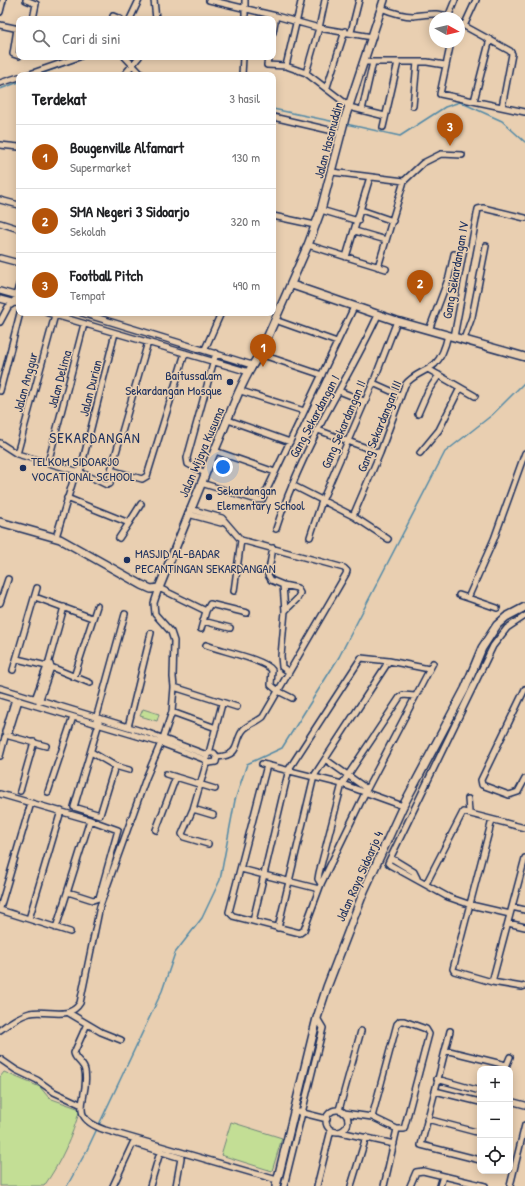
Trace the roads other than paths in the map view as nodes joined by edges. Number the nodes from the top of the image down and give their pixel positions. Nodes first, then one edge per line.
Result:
1 (3, 0) edge
2 (26, 0) edge
3 (139, 0) edge
4 (154, 0) edge
5 (210, 0) edge
6 (245, 0) edge
7 (325, 0) edge
8 (359, 0) edge
9 (384, 0) edge
10 (455, 0) edge
11 (476, 0) edge
12 (38, 2) edge
13 (301, 2) dead end
14 (245, 8) junction
15 (381, 8) junction
16 (0, 12) edge
17 (451, 12) edge
18 (429, 13) edge
19 (34, 16) edge
20 (131, 16) edge
21 (156, 16) edge
22 (244, 16) edge
23 (276, 16) joint
24 (297, 22) junction
25 (465, 24) edge
26 (0, 25) edge
27 (465, 26) edge
28 (319, 28) junction
29 (16, 29) edge
30 (348, 31) junction
31 (372, 36) junction
32 (16, 39) edge
33 (490, 39) junction
34 (449, 48) edge
35 (16, 55) edge
36 (71, 60) edge
37 (128, 60) edge
38 (136, 60) edge
39 (243, 60) edge
40 (268, 60) edge
41 (364, 62) junction
42 (373, 62) junction
43 (398, 62) junction
44 (417, 62) junction
45 (132, 65) junction
46 (445, 65) junction
47 (286, 66) junction
48 (51, 68) junction
49 (37, 72) edge
50 (52, 72) edge
51 (127, 72) edge
52 (139, 72) edge
53 (242, 72) edge
54 (306, 73) junction
55 (16, 78) edge
56 (0, 83) edge
57 (327, 87) junction
58 (474, 100) junction
59 (349, 106) junction
60 (413, 106) dead end
61 (502, 107) junction
62 (362, 110) junction
63 (525, 112) edge
64 (385, 116) junction
65 (276, 118) edge
66 (383, 127) dead end
67 (342, 131) junction
68 (0, 145) edge
69 (16, 147) edge
70 (462, 155) dead end
71 (332, 172) junction
72 (370, 177) junction
73 (404, 181) junction
74 (0, 200) edge
75 (16, 204) edge
76 (321, 210) junction
77 (361, 210) junction
78 (276, 217) edge
79 (525, 218) edge
80 (358, 221) junction
81 (393, 221) junction
82 (0, 223) edge
83 (315, 226) junction
84 (16, 228) edge
85 (355, 231) junction
86 (386, 240) junction
87 (308, 245) junction
88 (486, 246) dead end
89 (454, 254) dead end
90 (346, 257) junction
91 (0, 258) edge
92 (16, 263) edge
93 (378, 268) junction
94 (386, 269) dead end
95 (292, 285) junction
96 (0, 290) edge
97 (16, 295) edge
98 (0, 299) edge
99 (16, 304) edge
100 (354, 306) junction
101 (378, 315) junction
102 (19, 316) edge
103 (55, 316) edge
104 (67, 316) edge
105 (92, 316) edge
106 (220, 316) edge
107 (275, 320) junction
108 (397, 321) junction
109 (0, 322) edge
110 (84, 324) junction
111 (429, 330) junction
112 (143, 331) junction
113 (115, 333) junction
114 (451, 336) junction
115 (464, 339) junction
116 (141, 340) junction
117 (148, 342) junction
118 (337, 342) junction
119 (205, 349) junction
120 (185, 353) junction
121 (216, 353) junction
122 (260, 354) junction
123 (525, 357) edge
124 (214, 361) junction
125 (252, 365) junction
126 (428, 368) junction
127 (249, 372) junction
128 (322, 375) junction
129 (439, 375) junction
130 (373, 383) junction
131 (460, 388) junction
132 (0, 391) edge
133 (241, 391) junction
134 (339, 391) junction
135 (400, 395) junction
136 (475, 396) dead end
137 (364, 401) junction
138 (304, 411) junction
139 (418, 414) dead end
140 (228, 420) junction
141 (318, 430) junction
142 (347, 441) junction
143 (290, 442) junction
144 (0, 443) edge
145 (215, 451) junction
146 (380, 453) junction
147 (420, 453) dead end
148 (525, 453) edge
149 (17, 454) junction
150 (48, 463) junction
151 (111, 470) junction
152 (78, 472) junction
153 (275, 472) junction
154 (205, 473) junction
155 (201, 482) junction
156 (292, 485) junction
157 (67, 498) junction
158 (322, 501) junction
159 (141, 504) dead end
160 (189, 511) junction
161 (353, 516) junction
162 (0, 522) edge
163 (128, 523) junction
164 (276, 529) dead end
165 (56, 537) junction
166 (310, 537) dead end
167 (119, 538) dead end
168 (388, 539) dead end
169 (241, 540) junction
170 (273, 548) junction
171 (8, 579) dead end
172 (283, 585) junction
173 (2, 587) edge
174 (37, 588) dead end
175 (160, 588) junction
176 (234, 591) dead end
177 (459, 595) dead end
178 (34, 597) junction
179 (468, 598) junction
180 (0, 603) edge
181 (96, 606) dead end
182 (64, 607) junction
183 (525, 607) edge
184 (497, 608) dead end
185 (206, 611) junction
186 (285, 611) junction
187 (247, 613) dead end
188 (125, 614) dead end
189 (525, 616) edge
190 (92, 618) junction
191 (203, 621) junction
192 (230, 628) dead end
193 (201, 629) dead end
194 (151, 633) dead end
195 (206, 645) dead end
196 (16, 659) junction
197 (389, 661) junction
198 (433, 663) dead end
199 (49, 664) junction
200 (291, 669) junction
201 (429, 669) junction
202 (13, 670) dead end
203 (74, 677) junction
204 (90, 683) dead end
205 (174, 687) junction
206 (0, 688) edge
207 (525, 688) edge
208 (278, 691) junction
209 (0, 695) edge
210 (415, 696) junction
211 (38, 698) junction
212 (292, 698) dead end
213 (17, 699) junction
214 (31, 704) junction
215 (222, 704) junction
216 (37, 705) junction
217 (237, 707) dead end
218 (172, 712) junction
219 (73, 717) junction
220 (98, 718) junction
221 (96, 724) junction
222 (128, 727) junction
223 (216, 728) junction
224 (5, 734) edge
225 (162, 741) junction
226 (34, 742) junction
227 (46, 746) dead end
228 (91, 752) junction
229 (0, 756) edge
230 (207, 757) junction
231 (217, 757) junction
232 (325, 759) junction
233 (115, 766) junction
234 (289, 769) junction
235 (129, 770) dead end
236 (166, 774) dead end
237 (348, 774) junction
238 (314, 776) junction
239 (176, 777) junction
240 (525, 779) edge
241 (200, 784) junction
242 (342, 784) junction
243 (215, 789) dead end
244 (366, 790) junction
245 (20, 791) dead end
246 (48, 792) dead end
247 (0, 795) edge
248 (468, 799) dead end
249 (31, 803) junction
250 (404, 806) junction
251 (193, 809) junction
252 (60, 811) junction
253 (469, 812) junction
254 (213, 815) dead end
255 (90, 820) junction
256 (492, 820) junction
257 (525, 828) edge
258 (156, 830) dead end
259 (391, 834) junction
260 (400, 839) junction
261 (208, 844) dead end
262 (525, 858) edge
263 (241, 869) junction
264 (265, 876) junction
265 (290, 882) junction
266 (426, 884) junction
267 (320, 887) junction
268 (68, 892) junction
269 (471, 905) junction
270 (512, 907) junction
271 (0, 909) edge
272 (525, 910) edge
273 (510, 914) junction
274 (29, 919) junction
275 (253, 921) junction
276 (508, 923) junction
277 (525, 927) edge
278 (56, 928) junction
279 (278, 928) junction
280 (70, 932) dead end
281 (492, 982) junction
282 (525, 986) edge
283 (69, 1013) junction
284 (87, 1024) junction
285 (0, 1030) edge
286 (361, 1031) dead end
287 (450, 1031) dead end
288 (121, 1040) dead end
289 (445, 1050) junction
290 (510, 1056) dead end
291 (0, 1059) edge
292 (501, 1066) edge
293 (505, 1066) edge
294 (438, 1079) junction
295 (477, 1089) edge
296 (434, 1091) junction
297 (477, 1101) edge
298 (513, 1102) edge
299 (82, 1105) junction
300 (525, 1105) edge
301 (298, 1112) junction
302 (341, 1112) junction
303 (372, 1117) junction
304 (327, 1118) junction
305 (427, 1119) junction
306 (525, 1126) edge
307 (397, 1129) junction
308 (332, 1130) junction
309 (339, 1131) junction
310 (477, 1132) edge
311 (366, 1137) junction
312 (394, 1144) junction
313 (161, 1148) junction
314 (477, 1162) edge
315 (443, 1176) junction
316 (276, 1183) edge
317 (464, 1184) edge
318 (481, 1185) edge
319 (113, 1186) edge
320 (150, 1186) edge
321 (176, 1186) edge
322 (284, 1186) edge
323 (317, 1186) edge
324 (351, 1186) edge
325 (384, 1186) edge
326 (410, 1186) edge
327 (440, 1186) edge
328 (510, 1186) edge

1 - 16 street
2 - 12 street
3 - 20 street
4 - 21 street
5 - 14 street
6 - 14 street
7 - 28 street
8 - 30 street
9 - 15 street, Jalan Hasanuddin
10 - 17 street
11 - 25 street
12 - 19 street
13 - 24 street
14 - 22 street
14 - 23 street
15 - 18 street
15 - 31 street, Jalan Hasanuddin
23 - 24 street
24 - 28 street
24 - 47 street
26 - 29 street
27 - 33 street
28 - 30 street
28 - 54 street
30 - 31 street
30 - 57 street
31 - 41 street, Jalan Hasanuddin
32 - 35 street
33 - 58 street
33 - 61 street
34 - 46 street
36 - 48 street
37 - 45 street
38 - 45 street
39 - 53 street
40 - 47 street
41 - 42 street
41 - 59 street, Jalan Hasanuddin
42 - 43 street
42 - 62 street
43 - 44 street
43 - 64 street
44 - 46 street
44 - 60 street
45 - 51 street
45 - 52 street
46 - 58 street
47 - 54 street
48 - 49 street
48 - 50 street
54 - 57 street
55 - 56 street
57 - 59 street
58 - 61 street
59 - 62 street
59 - 67 street, Jalan Hasanuddin
61 - 63 street
62 - 64 street
64 - 66 street
65 - 67 street
67 - 71 street, Jalan Hasanuddin
68 - 69 street
70 - 73 street
71 - 72 street
71 - 76 street, Jalan Hasanuddin
72 - 73 street
72 - 77 street
73 - 81 street
74 - 75 street
76 - 80 street
76 - 83 street, Jalan Hasanuddin
77 - 80 street
77 - 81 street
78 - 83 street
79 - 114 street, Gang Sekardangan IV
80 - 85 street
81 - 86 street
82 - 84 street
83 - 87 street, Jalan Hasanuddin
85 - 86 street
85 - 90 street
86 - 93 street
87 - 90 street
87 - 95 street, Jalan Hasanuddin
88 - 115 street
89 - 111 street
90 - 93 street
91 - 92 street
93 - 94 street
95 - 100 street
95 - 107 street, Jalan Wijaya Kusuma
96 - 97 street
98 - 99 street
99 - 109 street
100 - 101 street
100 - 118 street
101 - 108 street
101 - 134 street, Gang Sekardangan I
102 - 132 street
103 - 149 street, Jalan Anggur
104 - 110 street
105 - 112 street
106 - 119 street
107 - 118 street
107 - 122 street, Jalan Wijaya Kusuma
108 - 111 street
108 - 130 street, Gang Sekardangan II
110 - 113 street
110 - 150 street, Jalan Delima
111 - 114 street
112 - 116 street
112 - 119 street
113 - 116 street
113 - 152 street, Jalan Durian
114 - 115 street
114 - 126 street, Gang Sekardangan III
115 - 123 street
116 - 117 street
117 - 120 street
117 - 151 street
118 - 128 street
119 - 121 street
120 - 124 street
120 - 151 street
121 - 124 street
121 - 125 street
122 - 125 street, Jalan Wijaya Kusuma
122 - 128 street
124 - 127 street
124 - 154 street
125 - 127 street, Jalan Wijaya Kusuma
126 - 129 street
126 - 135 street, Gang Sekardangan III
127 - 133 street, Jalan Wijaya Kusuma
128 - 138 street
129 - 131 street
129 - 139 street
130 - 135 street
130 - 137 street, Gang Sekardangan II
131 - 136 street
131 - 147 street
133 - 138 street
133 - 140 street, Jalan Wijaya Kusuma
134 - 137 street
134 - 141 street, Gang Sekardangan I
135 - 146 street, Gang Sekardangan III
137 - 142 street, Gang Sekardangan II
138 - 143 street
140 - 143 street
140 - 145 street, Jalan Wijaya Kusuma
141 - 142 street
141 - 156 street, Gang Sekardangan I
142 - 146 street
142 - 158 street, Gang Sekardangan II
143 - 153 street
144 - 149 street
145 - 153 street
145 - 154 street, Jalan Wijaya Kusuma
146 - 161 street, Gang Sekardangan III
148 - 179 street
149 - 150 street
150 - 152 street
151 - 152 street
152 - 157 street, Jalan Durian
153 - 155 street
154 - 155 street, Jalan Wijaya Kusuma
155 - 160 street, Jalan Wijaya Kusuma
156 - 158 street
156 - 164 street, Gang Sekardangan I
157 - 163 street
157 - 165 street, Jalan Durian
158 - 161 street
158 - 166 street, Gang Sekardangan II
159 - 163 street
160 - 169 street
160 - 175 street, Jalan Wijaya Kusuma
161 - 168 street
162 - 165 street
163 - 167 street
165 - 175 street
169 - 170 street
169 - 176 street
170 - 172 street
170 - 200 street
171 - 173 street
172 - 186 street
172 - 186 street
173 - 180 street
174 - 178 street
175 - 185 street
175 - 205 street
177 - 179 street
178 - 182 street
178 - 196 street
179 - 184 street
181 - 190 street
182 - 190 street
182 - 199 street
183 - 250 street, Jalan Raya Sidoarjo 4
185 - 187 street
185 - 191 street
186 - 200 street
188 - 220 street
189 - 260 street
190 - 203 street
191 - 192 street
191 - 193 street
194 - 222 street
195 - 208 street
196 - 199 street
196 - 202 street
197 - 201 street
197 - 232 street
197 - 234 street
198 - 201 street
199 - 203 street
199 - 211 street
200 - 208 street
201 - 210 street
203 - 204 street
205 - 215 street
205 - 218 street
206 - 211 street
207 - 240 street
208 - 212 street
208 - 231 street
209 - 213 street
210 - 237 street
210 - 244 street
211 - 214 street
211 - 216 street
211 - 220 street
213 - 214 street
213 - 224 street
214 - 216 street
215 - 217 street
215 - 223 street
216 - 219 street
218 - 223 street
218 - 225 street
219 - 221 street
219 - 246 street
220 - 221 street
220 - 222 street
221 - 225 street
221 - 228 street
222 - 225 street
223 - 230 street
224 - 226 street
224 - 229 street
225 - 230 street
225 - 283 street
226 - 227 street
226 - 245 street
228 - 233 street
228 - 233 street
230 - 231 street
230 - 231 street
230 - 241 street
232 - 237 street
232 - 238 street
233 - 235 street
234 - 238 street
234 - 263 street
234 - 264 street
236 - 239 street
237 - 242 street
237 - 244 street
238 - 242 street
238 - 265 street
239 - 241 street
239 - 258 street
241 - 243 street
241 - 251 street
242 - 244 street
242 - 267 street
244 - 250 street
244 - 267 street
247 - 249 street
248 - 253 street
249 - 252 street
249 - 271 street
250 - 259 street, Jalan Raya Sidoarjo 4
251 - 254 street
251 - 261 street
252 - 255 street
252 - 274 street
253 - 256 street
253 - 266 street
255 - 268 street
255 - 268 street
256 - 257 street
256 - 269 street
259 - 260 street
259 - 301 street, Jalan Raya Sidoarjo 4
260 - 266 street
262 - 270 street
263 - 264 street
263 - 275 street
264 - 265 street
264 - 275 street
265 - 267 street
265 - 279 street
266 - 269 street
267 - 279 street
268 - 278 street
269 - 273 street
269 - 281 street
270 - 272 street
270 - 273 street
271 - 274 street
273 - 276 street
274 - 278 street
275 - 279 street
276 - 277 street
276 - 281 street
278 - 280 street
281 - 282 street
283 - 284 street
283 - 285 street
284 - 288 street
284 - 299 street
286 - 302 street
287 - 289 street
289 - 292 street
289 - 294 street
290 - 293 street
291 - 299 street
294 - 295 street
294 - 296 street
296 - 297 street
296 - 305 street
298 - 300 street
299 - 313 street
301 - 304 street
301 - 316 street, Jalan Raya Sidoarjo 4
301 - 322 street
302 - 303 street
302 - 304 street
302 - 309 street
303 - 307 street
303 - 307 street
304 - 308 street
305 - 310 street
305 - 314 street
306 - 328 street
307 - 312 street
308 - 309 street
308 - 323 street
309 - 311 street
311 - 312 street
311 - 324 street
312 - 325 street
313 - 316 street
313 - 319 street
313 - 320 street
313 - 321 street
315 - 317 street
315 - 326 street
315 - 327 street
317 - 318 street

